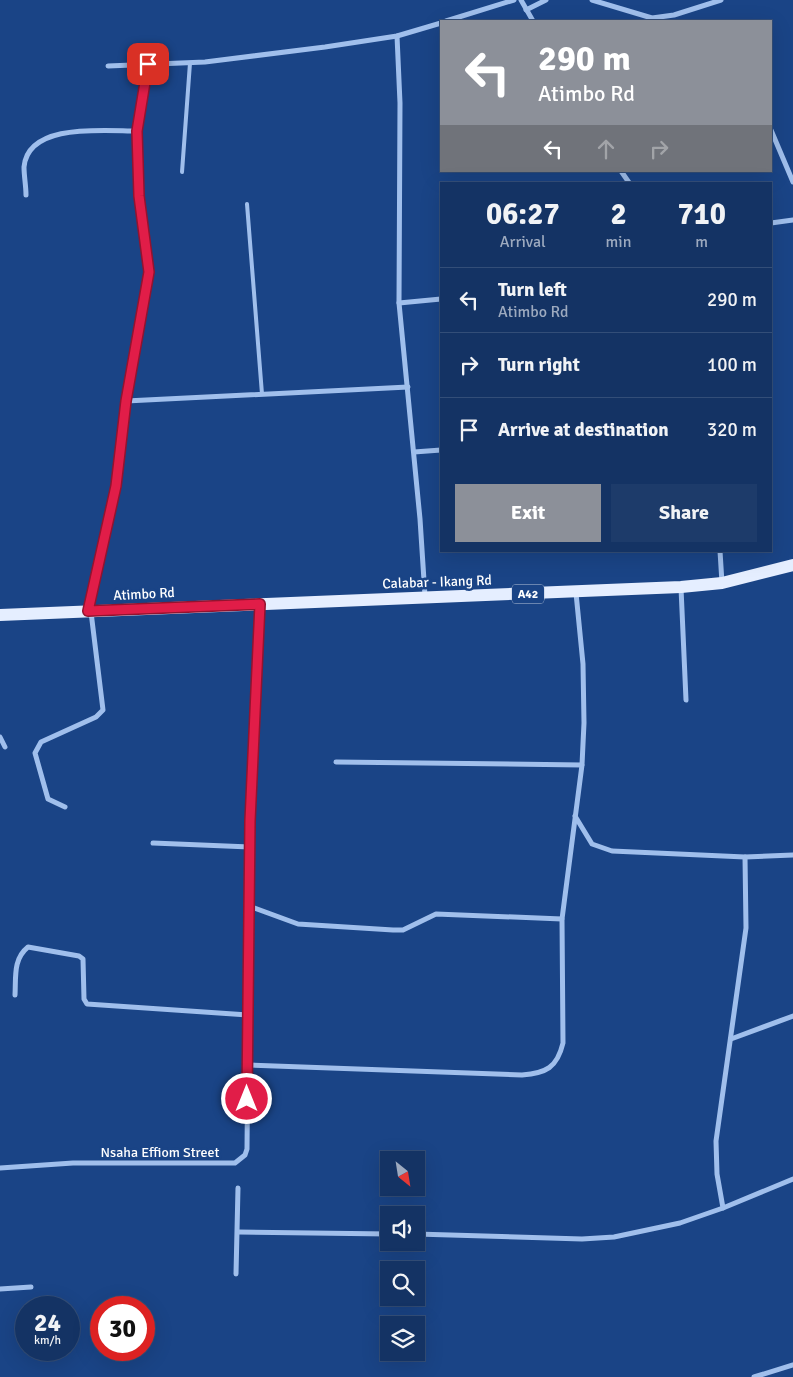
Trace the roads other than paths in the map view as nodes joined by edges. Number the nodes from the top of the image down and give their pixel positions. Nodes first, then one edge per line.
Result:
1 (514, 0) edge
2 (521, 0) edge
3 (546, 0) edge
4 (592, 0) edge
5 (721, 0) edge
6 (526, 10) junction
7 (449, 20) edge
8 (532, 20) edge
9 (440, 23) edge
10 (397, 36) junction
11 (190, 63) junction
12 (148, 64) junction
13 (108, 66) dead end
14 (137, 131) junction
15 (772, 132) edge
16 (182, 172) dead end
17 (793, 182) edge
18 (26, 195) dead end
19 (247, 204) dead end
20 (793, 220) edge
21 (772, 223) edge
22 (440, 299) edge
23 (399, 303) junction
24 (408, 386) junction
25 (262, 394) junction
26 (126, 401) junction
27 (440, 450) edge
28 (414, 452) junction
29 (720, 552) edge
30 (793, 565) edge
31 (722, 583) junction
32 (681, 587) junction
33 (576, 593) junction
34 (425, 598) junction
35 (260, 604) junction
36 (89, 611) junction
37 (0, 615) edge
38 (686, 700) dead end
39 (0, 737) edge
40 (4, 747) dead end
41 (336, 762) dead end
42 (582, 765) junction
43 (65, 807) dead end
44 (574, 815) junction
45 (153, 842) dead end
46 (250, 847) junction
47 (793, 856) edge
48 (746, 857) junction
49 (249, 906) junction
50 (562, 919) junction
51 (15, 995) dead end
52 (248, 1015) junction
53 (793, 1016) edge
54 (731, 1039) junction
55 (247, 1065) junction
56 (0, 1168) edge
57 (793, 1180) edge
58 (238, 1188) dead end
59 (724, 1208) junction
60 (238, 1232) junction
61 (380, 1234) edge
62 (425, 1234) edge
63 (236, 1274) dead end
64 (32, 1287) dead end
65 (0, 1289) edge
66 (793, 1365) edge
67 (754, 1377) edge

1 - 7 street
2 - 6 street
3 - 6 street
4 - 5 street
6 - 8 street
9 - 10 street
10 - 11 street
10 - 23 street
11 - 12 street
11 - 16 lane
12 - 13 street
12 - 14 street
14 - 18 street
14 - 26 street
15 - 17 street
19 - 25 lane
20 - 21 street
22 - 23 street
23 - 24 street
24 - 25 street
24 - 28 street
25 - 26 street
26 - 36 street
27 - 28 street
28 - 34 street
29 - 31 street
30 - 31 main road, Calabar - Ikang Rd / A42
31 - 32 main road, Calabar - Ikang Rd / A42
32 - 33 main road, Calabar - Ikang Rd / A42
32 - 38 street
33 - 34 main road, Calabar - Ikang Rd / A42
33 - 42 street
34 - 35 main road, Calabar - Ikang Rd / A42
35 - 36 main road, Atimbo Rd / A42
35 - 46 street, Nsaha Effiom Street
36 - 37 main road, Atimbo Rd / A42
36 - 43 street
39 - 40 street
41 - 42 street
42 - 44 street
44 - 48 street
44 - 50 street
45 - 46 street
46 - 49 street, Nsaha Effiom Street
47 - 48 street
48 - 54 street
49 - 50 street
49 - 52 street, Nsaha Effiom Street
50 - 55 street
51 - 52 street
52 - 55 street, Nsaha Effiom Street
53 - 54 street
54 - 59 street
55 - 56 street, Nsaha Effiom Street
57 - 59 street
58 - 60 street
59 - 62 street
60 - 61 street
60 - 63 street
64 - 65 street
66 - 67 street

